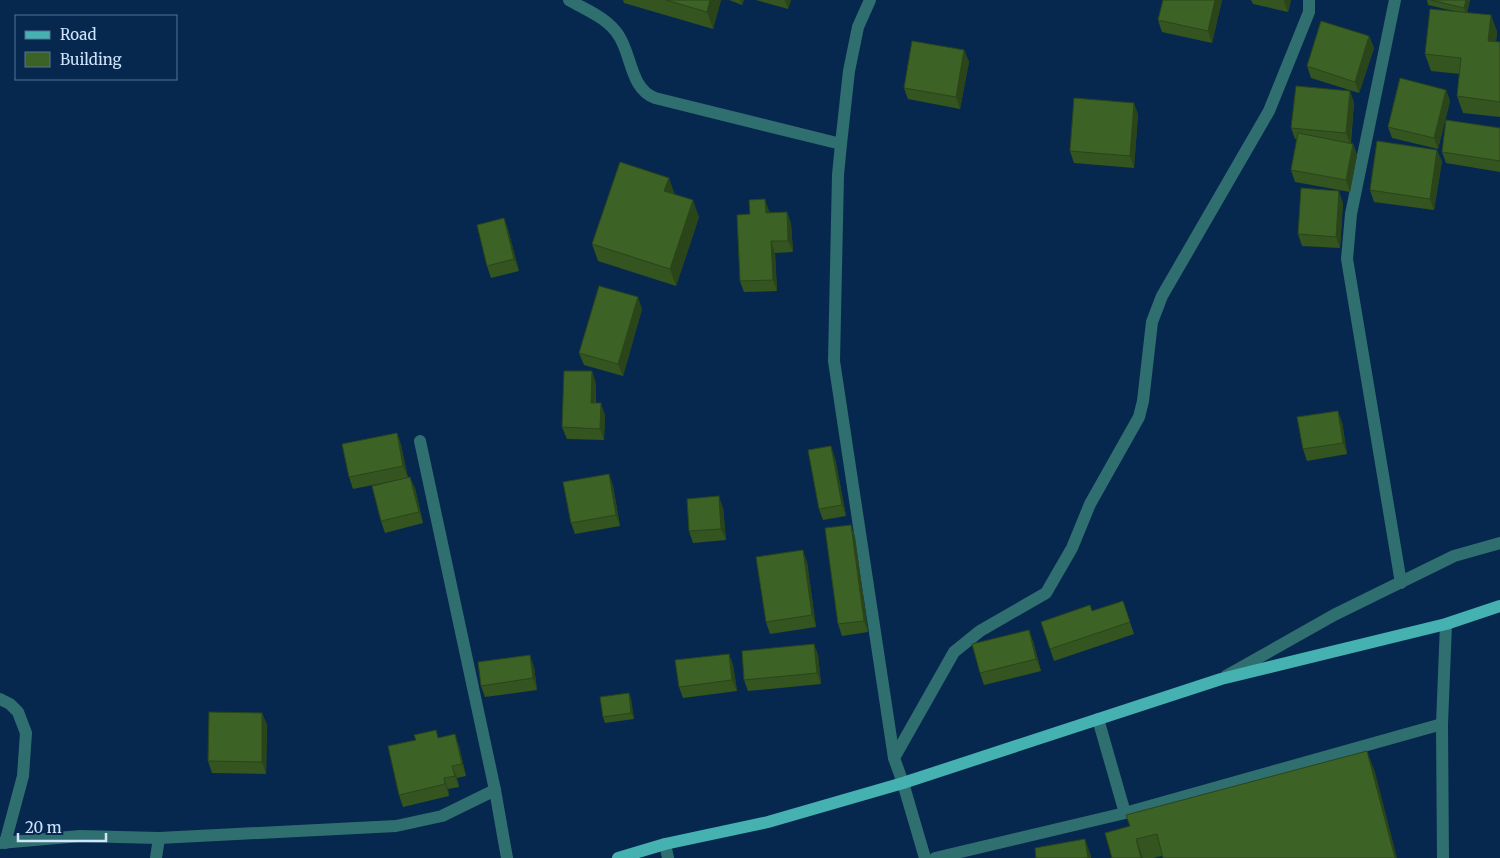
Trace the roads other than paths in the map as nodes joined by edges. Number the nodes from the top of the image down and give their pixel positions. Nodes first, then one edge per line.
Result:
1 (569, 0) edge
2 (870, 0) edge
3 (1309, 0) edge
4 (1395, 0) edge
5 (841, 144) junction
6 (420, 441) dead end
7 (1500, 543) edge
8 (1401, 583) junction
9 (1500, 606) edge
10 (1446, 624) junction
11 (1221, 679) junction
12 (0, 700) edge
13 (1098, 719) junction
14 (1442, 724) junction
15 (894, 758) junction
16 (903, 783) junction
17 (495, 790) junction
18 (1125, 813) junction
19 (159, 838) junction
20 (3, 843) edge
21 (665, 844) junction
22 (156, 858) edge
23 (508, 858) edge
24 (618, 858) edge
25 (668, 858) edge
26 (925, 858) edge
27 (934, 858) edge
28 (1443, 858) edge

1 - 5 street
2 - 5 street
3 - 15 street
4 - 8 street
5 - 15 street
6 - 17 street
7 - 8 street
8 - 11 street
9 - 10 main road
10 - 11 main road
10 - 14 street
11 - 13 main road
12 - 20 street
13 - 16 main road
13 - 18 street
14 - 18 street
14 - 28 street
15 - 16 street
16 - 21 main road
16 - 26 street
17 - 19 street
17 - 23 street
18 - 27 street
19 - 20 street
19 - 22 street
21 - 24 main road
21 - 25 street

